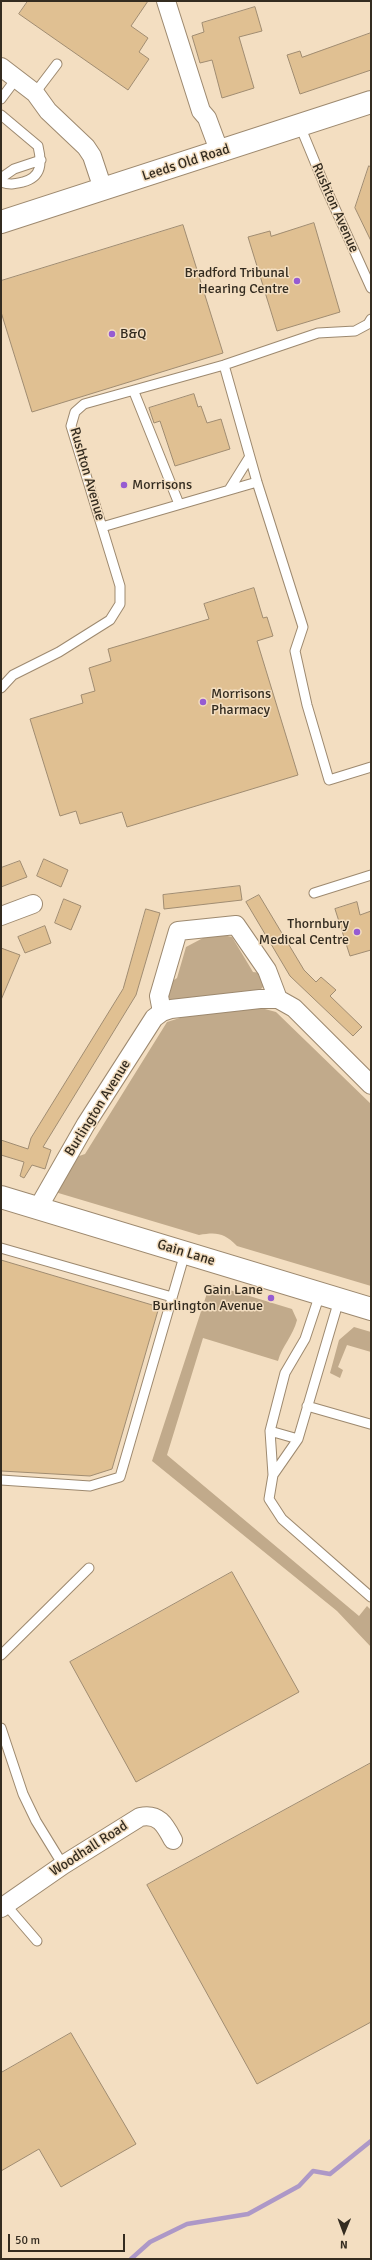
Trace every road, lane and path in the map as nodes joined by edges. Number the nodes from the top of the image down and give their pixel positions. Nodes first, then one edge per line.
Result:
1 (166, 1) edge
2 (57, 64) dead end
3 (1, 67) edge
4 (16, 79) junction
5 (35, 94) junction
6 (1, 99) edge
7 (371, 102) edge
8 (1, 115) edge
9 (300, 126) junction
10 (220, 153) junction
11 (41, 160) junction
12 (1, 178) edge
13 (1, 182) edge
14 (104, 189) junction
15 (1, 222) edge
16 (371, 288) edge
17 (371, 319) edge
18 (224, 365) junction
19 (134, 392) junction
20 (249, 458) junction
21 (256, 482) junction
22 (229, 490) junction
23 (179, 504) junction
24 (102, 527) junction
25 (1, 688) edge
26 (371, 767) edge
27 (371, 875) edge
28 (314, 893) dead end
29 (33, 904) dead end
30 (1, 916) edge
31 (278, 999) junction
32 (162, 1012) junction
33 (371, 1085) edge
34 (1, 1197) edge
35 (38, 1208) junction
36 (1, 1248) edge
37 (185, 1253) junction
38 (172, 1297) junction
39 (330, 1297) junction
40 (371, 1309) edge
41 (308, 1406) junction
42 (370, 1424) dead end
43 (270, 1431) junction
44 (298, 1439) junction
45 (273, 1475) junction
46 (1, 1480) edge
47 (89, 1568) dead end
48 (371, 1597) edge
49 (1, 1655) edge
50 (1, 1728) edge
51 (173, 1840) dead end
52 (63, 1865) junction
53 (4, 1907) edge
54 (37, 1941) dead end

1 - 10 street
2 - 5 lane
3 - 4 street
4 - 5 street
4 - 6 lane
5 - 14 street
7 - 9 main road, Leeds Old Road
8 - 11 lane
9 - 10 main road, Leeds Old Road
9 - 16 lane, Rushton Avenue
10 - 14 main road, Leeds Old Road
11 - 12 lane
11 - 13 lane
14 - 15 main road, Leeds Old Road
17 - 18 lane, Rushton Avenue
18 - 19 lane, Rushton Avenue
18 - 20 lane
19 - 23 lane
19 - 24 lane, Rushton Avenue
20 - 21 lane
20 - 22 lane
21 - 22 lane
21 - 26 lane
22 - 23 lane
23 - 24 lane
24 - 25 lane, Rushton Avenue
27 - 28 lane
29 - 30 street
31 - 32 street
31 - 32 street
31 - 33 street
32 - 35 street, Burlington Avenue
34 - 35 main road, Gain Lane
35 - 37 main road, Gain Lane
36 - 38 lane
37 - 38 lane
37 - 39 main road, Gain Lane
38 - 46 lane
39 - 40 main road, Gain Lane
39 - 41 lane
39 - 43 lane
41 - 42 lane
41 - 44 lane
43 - 44 lane
43 - 45 lane
44 - 45 lane
45 - 48 lane
47 - 49 lane
50 - 52 lane
51 - 52 street, Woodhall Road
52 - 53 street, Woodhall Road
53 - 54 lane

